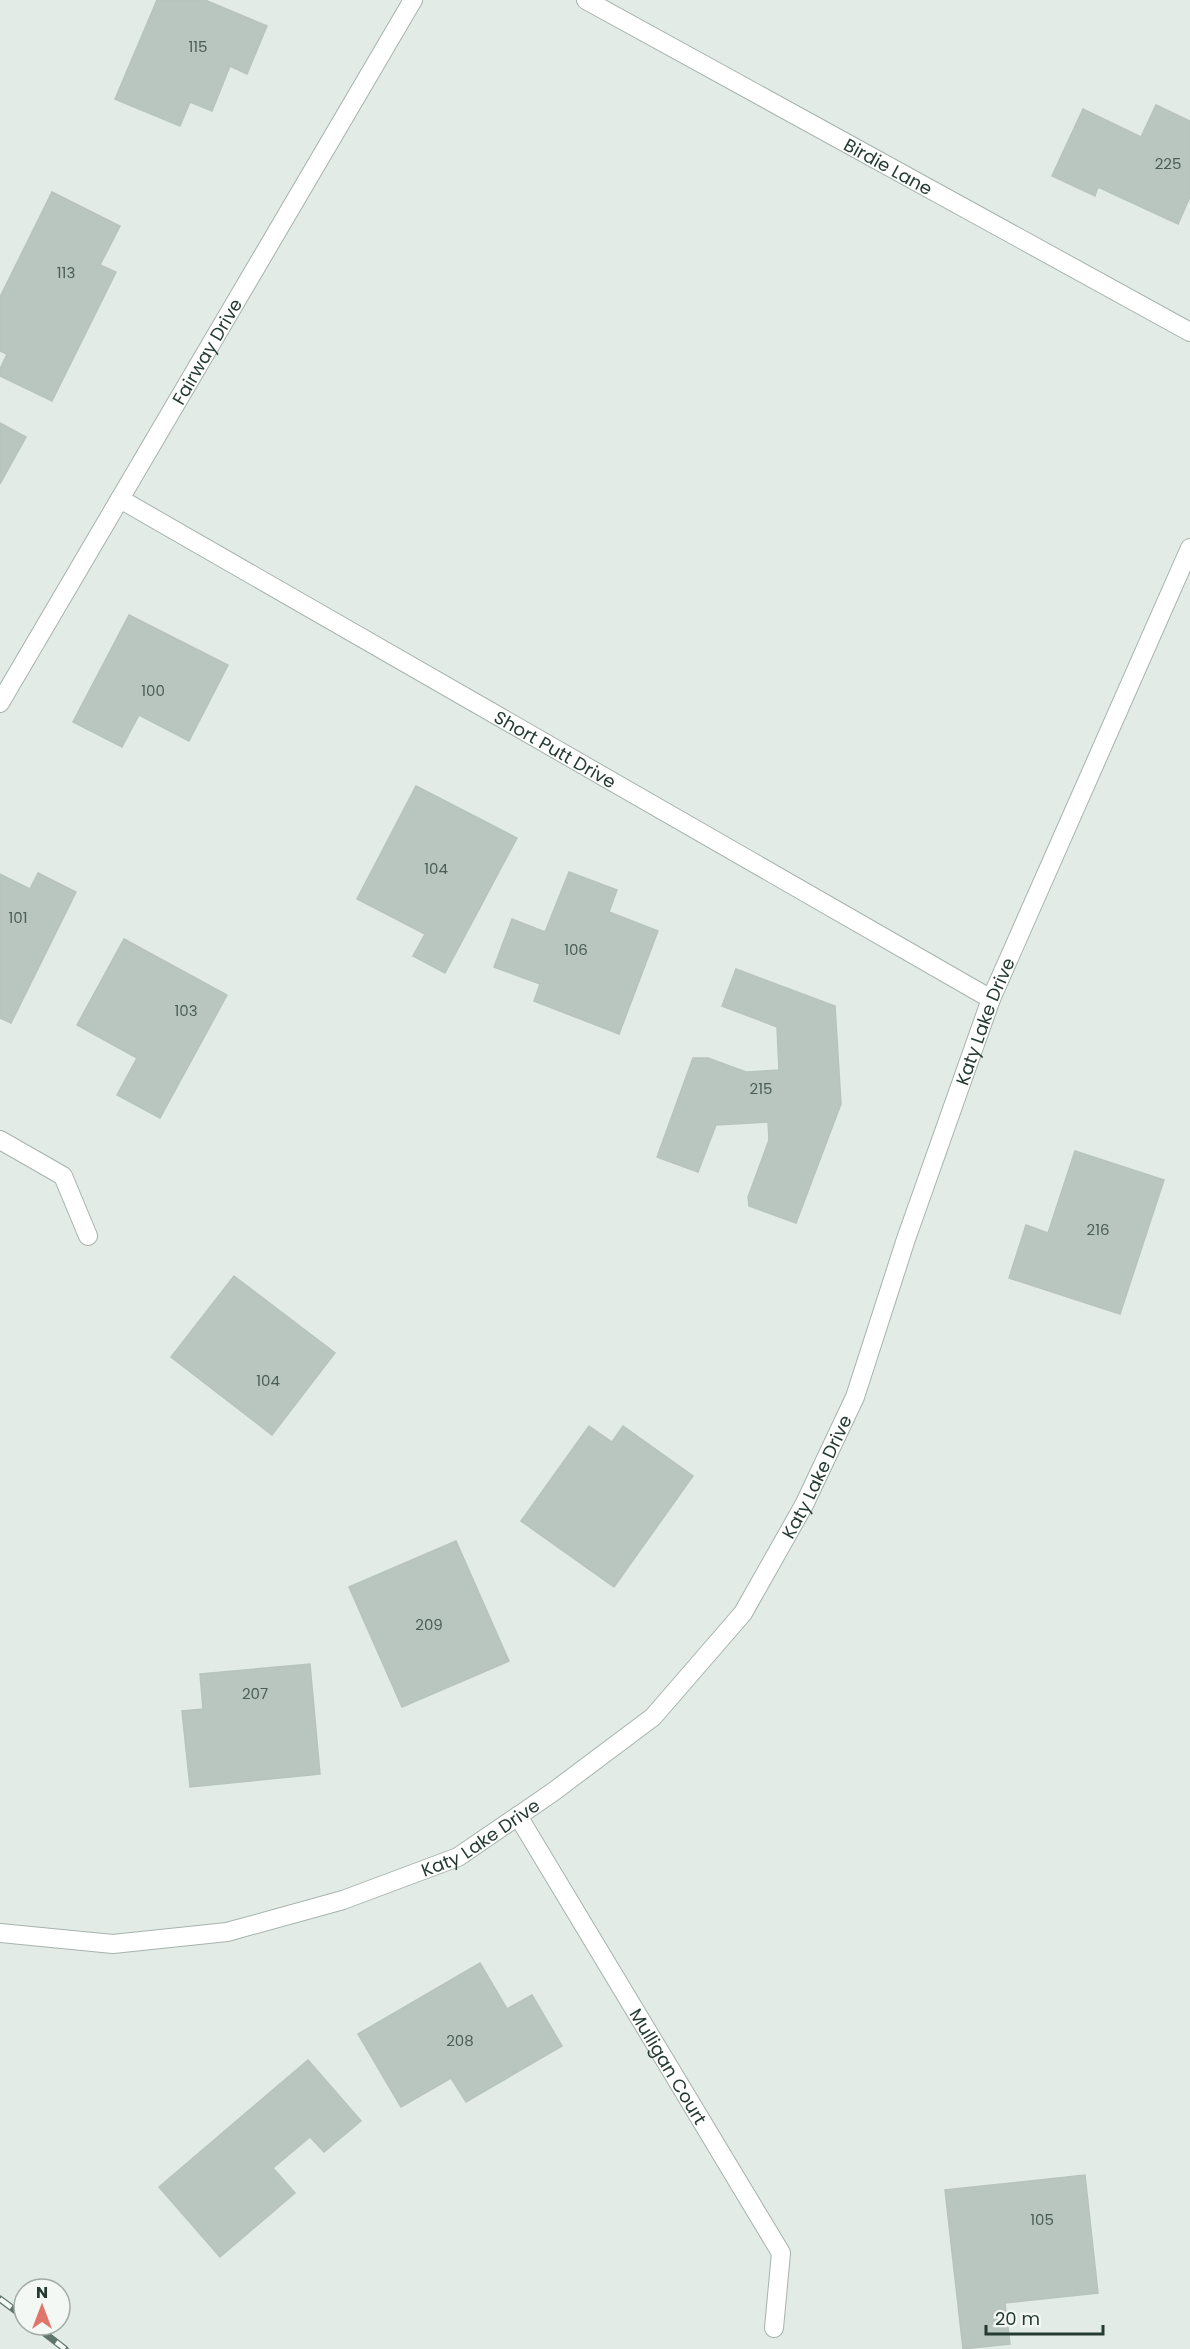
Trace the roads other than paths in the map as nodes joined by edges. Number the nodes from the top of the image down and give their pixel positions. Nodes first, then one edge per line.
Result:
1 (412, 0) edge
2 (586, 0) edge
3 (1190, 332) edge
4 (120, 499) junction
5 (1190, 548) edge
6 (0, 703) edge
7 (991, 999) junction
8 (0, 1140) edge
9 (88, 1236) dead end
10 (518, 1816) junction
11 (0, 1933) edge
12 (774, 2328) dead end

1 - 4 street, Fairway Drive
2 - 3 street, Birdie Lane
4 - 6 street, Fairway Drive
4 - 7 street, Short Putt Drive
5 - 7 street, Katy Lake Drive
7 - 10 street, Katy Lake Drive
8 - 9 street
10 - 11 street, Katy Lake Drive
10 - 12 street, Mulligan Court

